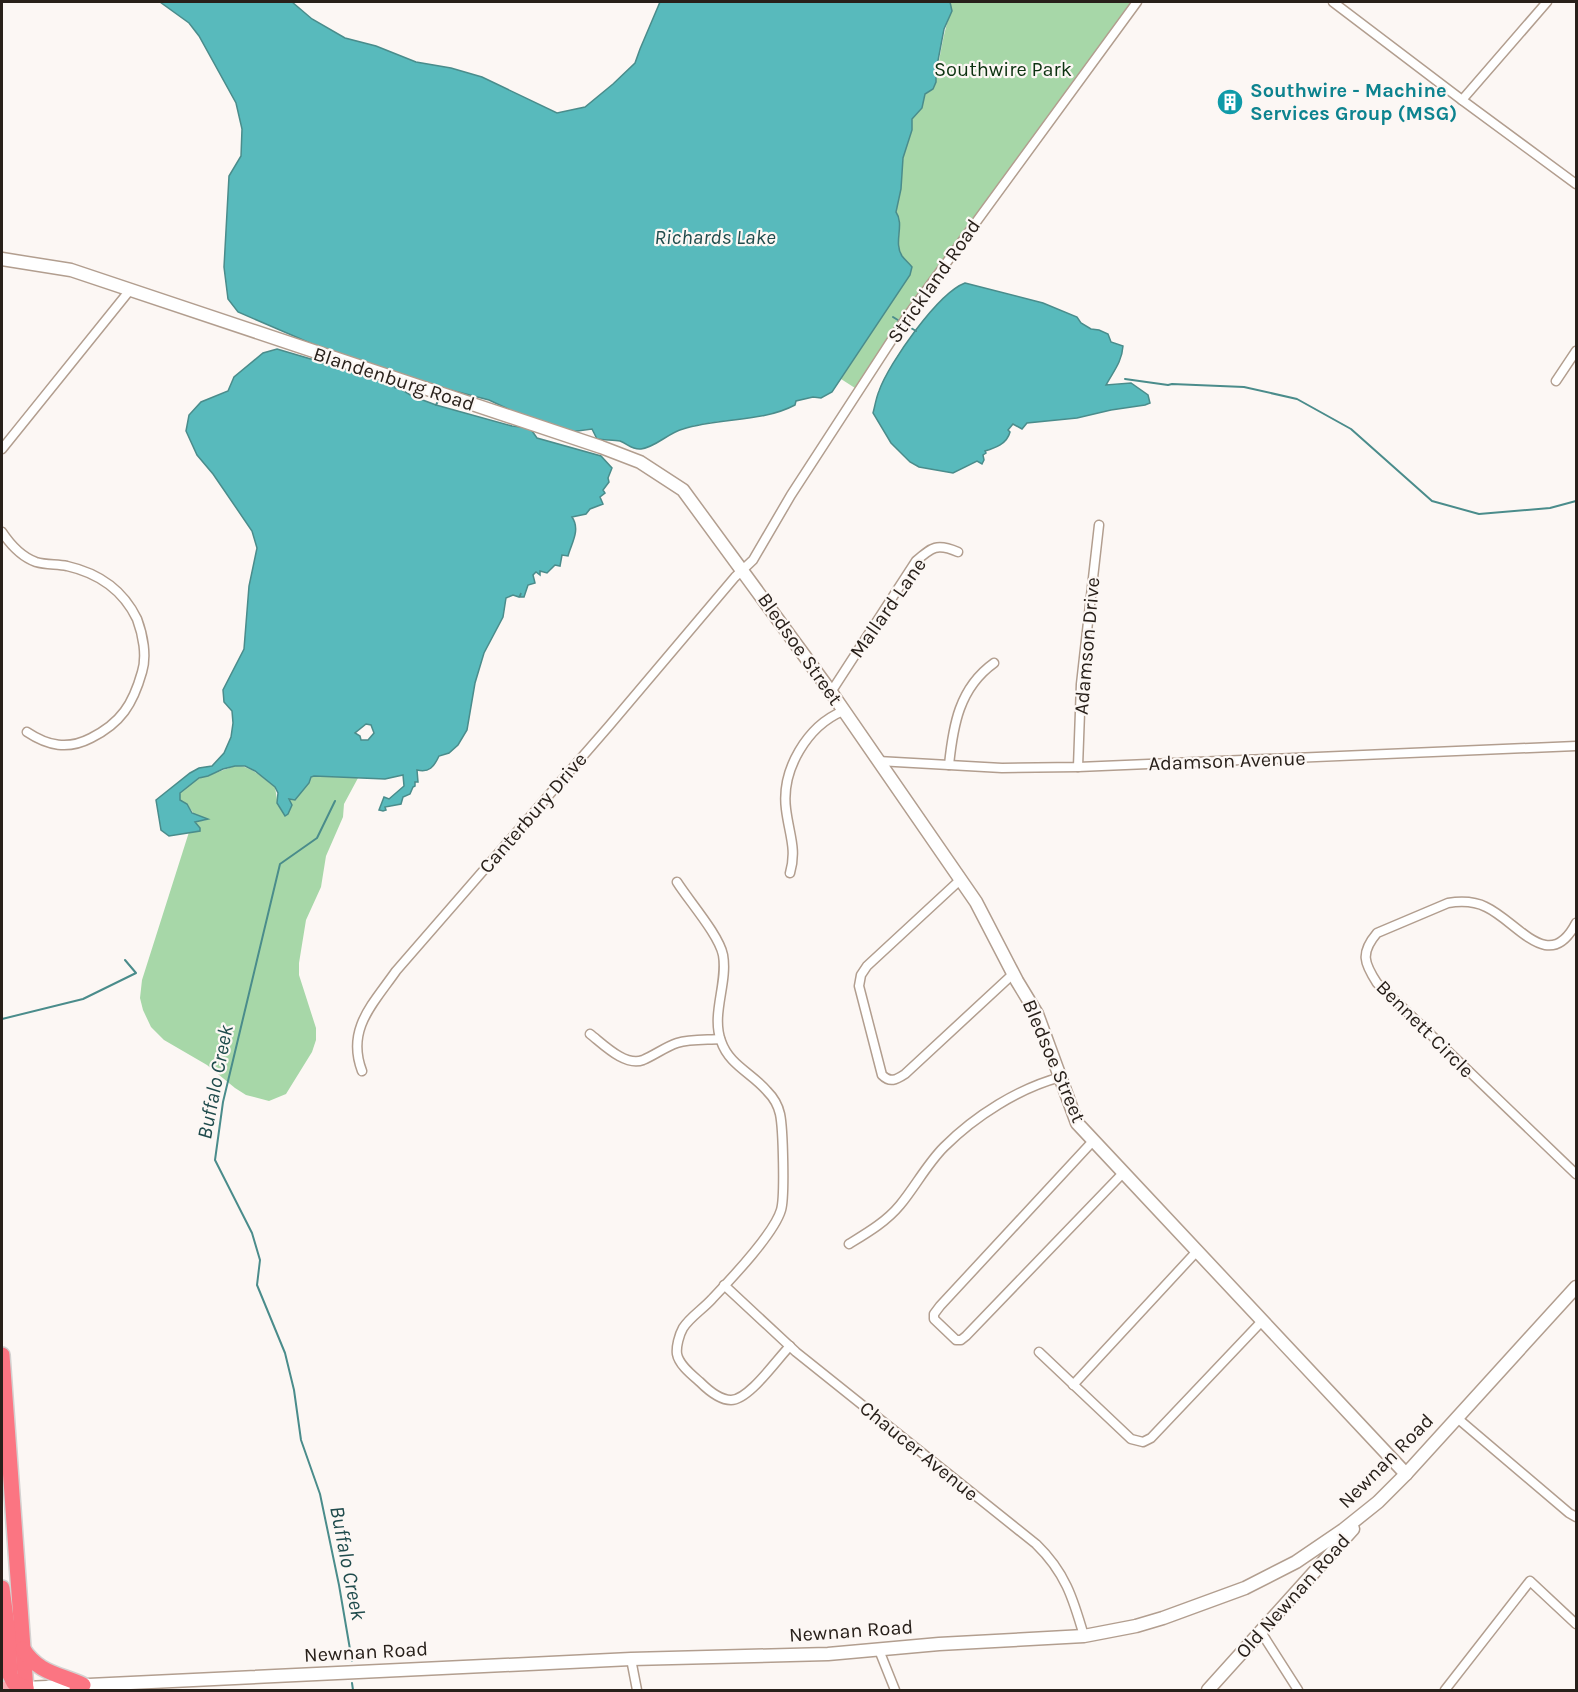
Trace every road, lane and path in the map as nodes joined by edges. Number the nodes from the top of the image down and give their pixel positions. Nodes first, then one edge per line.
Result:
1 (1137, 2) edge
2 (1333, 2) edge
3 (1534, 2) edge
4 (1544, 5) edge
5 (1462, 100) junction
6 (1576, 184) edge
7 (2, 259) edge
8 (130, 290) junction
9 (1576, 351) edge
10 (1556, 381) dead end
11 (2, 449) edge
12 (1099, 525) dead end
13 (2, 532) edge
14 (958, 552) dead end
15 (743, 570) junction
16 (994, 663) dead end
17 (831, 692) junction
18 (843, 711) junction
19 (27, 732) dead end
20 (1576, 746) edge
21 (878, 761) junction
22 (949, 765) junction
23 (1078, 767) junction
24 (790, 873) dead end
25 (960, 880) junction
26 (677, 882) dead end
27 (1576, 922) edge
28 (1013, 974) junction
29 (590, 1034) dead end
30 (720, 1039) junction
31 (362, 1071) dead end
32 (1060, 1077) junction
33 (1093, 1141) junction
34 (1124, 1172) junction
35 (1576, 1174) edge
36 (849, 1244) dead end
37 (1198, 1250) junction
38 (724, 1286) junction
39 (1576, 1287) edge
40 (1263, 1320) junction
41 (790, 1346) junction
42 (1039, 1352) dead end
43 (2, 1355) edge
44 (1073, 1385) junction
45 (1456, 1417) junction
46 (1406, 1474) junction
47 (1378, 1502) junction
48 (1576, 1517) edge
49 (2, 1588) edge
50 (1576, 1624) edge
51 (1261, 1632) junction
52 (1084, 1636) junction
53 (22, 1648) junction
54 (879, 1650) junction
55 (631, 1659) junction
56 (2, 1689) edge
57 (26, 1689) edge
58 (82, 1689) edge
59 (637, 1690) edge
60 (895, 1690) edge
61 (1208, 1690) edge
62 (1298, 1690) edge
63 (1445, 1690) edge

1 - 15 street, Strickland Road
2 - 5 street
3 - 4 street
4 - 5 street
5 - 6 street
7 - 8 street, Blandenburg Road
8 - 11 street
8 - 15 street, Blandenburg Road
9 - 10 street
12 - 23 street, Adamson Drive
13 - 19 street
14 - 17 street, Mallard Lane
15 - 17 street, Bledsoe Street
15 - 31 street, Canterbury Drive
16 - 22 street
17 - 18 street, Bledsoe Street
18 - 21 street, Bledsoe Street
18 - 24 street
20 - 23 street, Adamson Avenue
21 - 22 street, Adamson Avenue
21 - 25 street, Bledsoe Street
22 - 23 street, Adamson Avenue
25 - 28 street, Bledsoe Street
25 - 28 street
26 - 30 street
27 - 35 street, Bennett Circle
28 - 32 street, Bledsoe Street
29 - 30 street
30 - 38 street
32 - 33 street, Bledsoe Street
32 - 36 street
33 - 34 street, Bledsoe Street
33 - 34 street
34 - 37 street, Bledsoe Street
37 - 40 street, Bledsoe Street
37 - 44 street
38 - 41 street, Chaucer Avenue
38 - 41 street
39 - 45 street, Newnan Road
40 - 44 street
40 - 46 street, Bledsoe Street
41 - 52 street, Chaucer Avenue
42 - 44 street
43 - 53 highway
45 - 46 street, Newnan Road
45 - 48 street
46 - 47 street, Newnan Road
47 - 51 street, Old Newnan Road
47 - 52 street, Newnan Road
49 - 57 highway
50 - 63 street
51 - 61 street, Old Newnan Road
51 - 62 street
52 - 54 street, Newnan Road
53 - 57 highway
53 - 58 highway
54 - 55 street, Newnan Road
54 - 60 street
55 - 58 street, Newnan Road
55 - 59 street
56 - 57 main road, Newnan Road
57 - 58 street, Newnan Road

